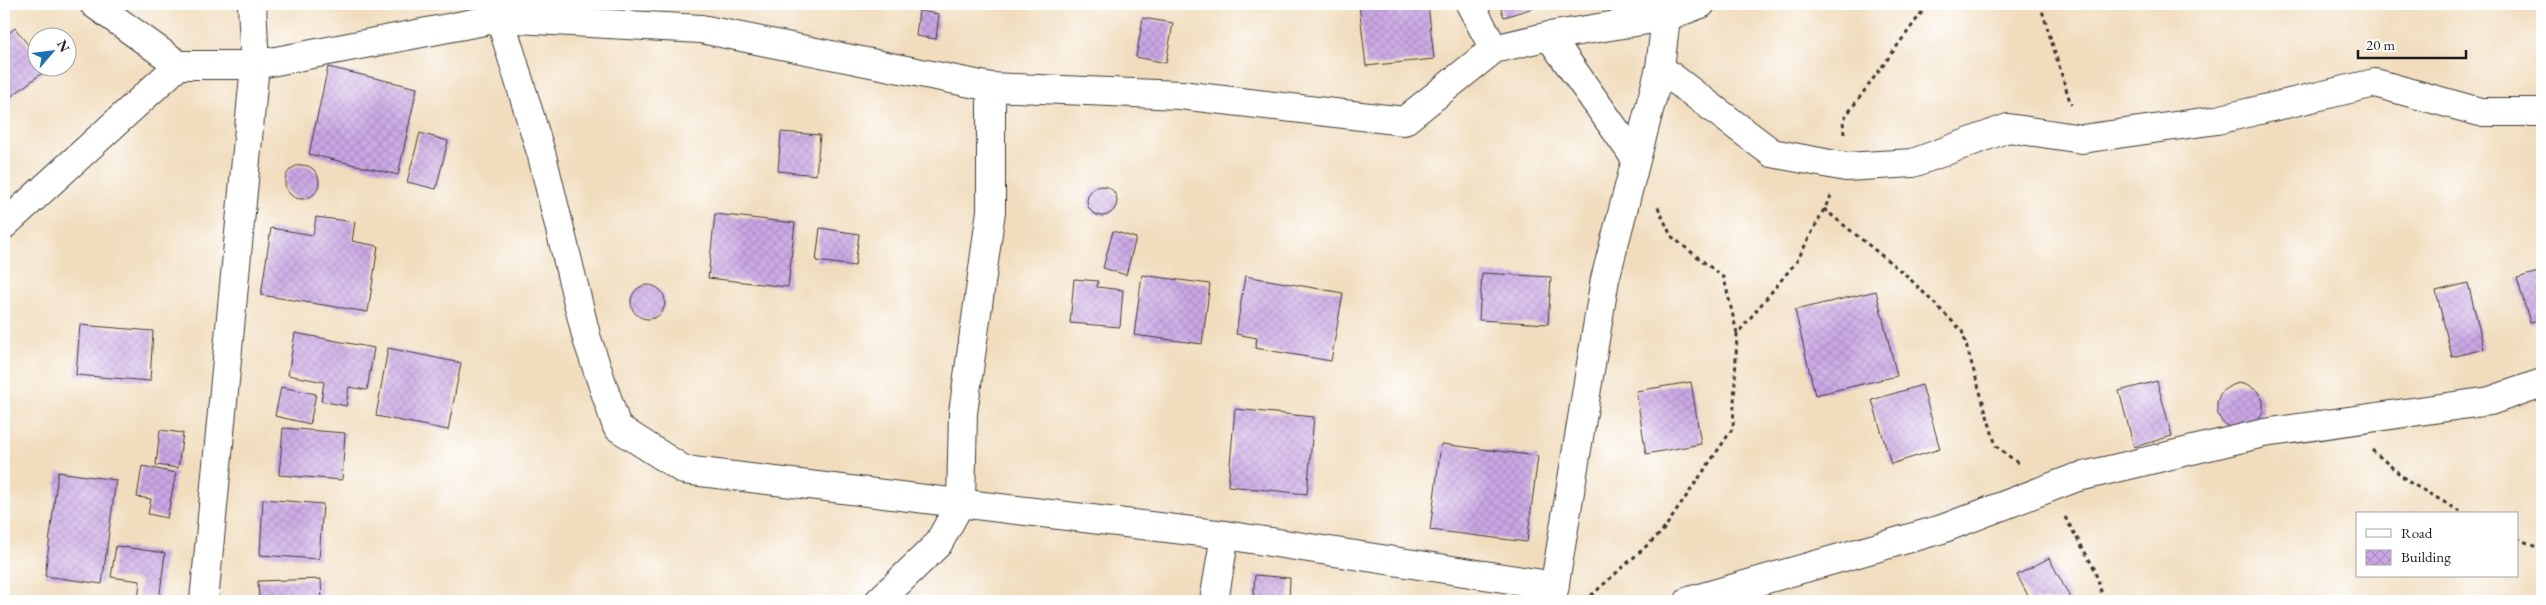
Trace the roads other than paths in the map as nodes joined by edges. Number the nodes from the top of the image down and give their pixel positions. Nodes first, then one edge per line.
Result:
1 (94, 4) edge
2 (252, 4) edge
3 (1470, 4) edge
4 (1701, 4) edge
5 (500, 18) junction
6 (1666, 18) junction
7 (1549, 36) junction
8 (1494, 48) junction
9 (179, 65) junction
10 (255, 65) junction
11 (1660, 68) junction
12 (991, 87) junction
13 (2542, 112) edge
14 (1636, 159) junction
15 (4, 225) edge
16 (2542, 384) edge
17 (961, 502) junction
18 (1225, 535) junction
19 (1553, 594) edge
20 (204, 601) edge
21 (879, 601) edge
22 (1214, 601) edge
23 (1689, 601) edge

1 - 9 street
2 - 10 street
3 - 8 street
4 - 6 street
5 - 10 street
5 - 12 street
5 - 17 street
6 - 7 street
6 - 11 street
7 - 8 street
7 - 14 street
8 - 12 street
9 - 10 street
9 - 15 street
10 - 20 street
11 - 13 street
11 - 14 street
12 - 17 street
14 - 19 street
16 - 23 street
17 - 18 street
17 - 21 street
18 - 19 street
18 - 22 street

